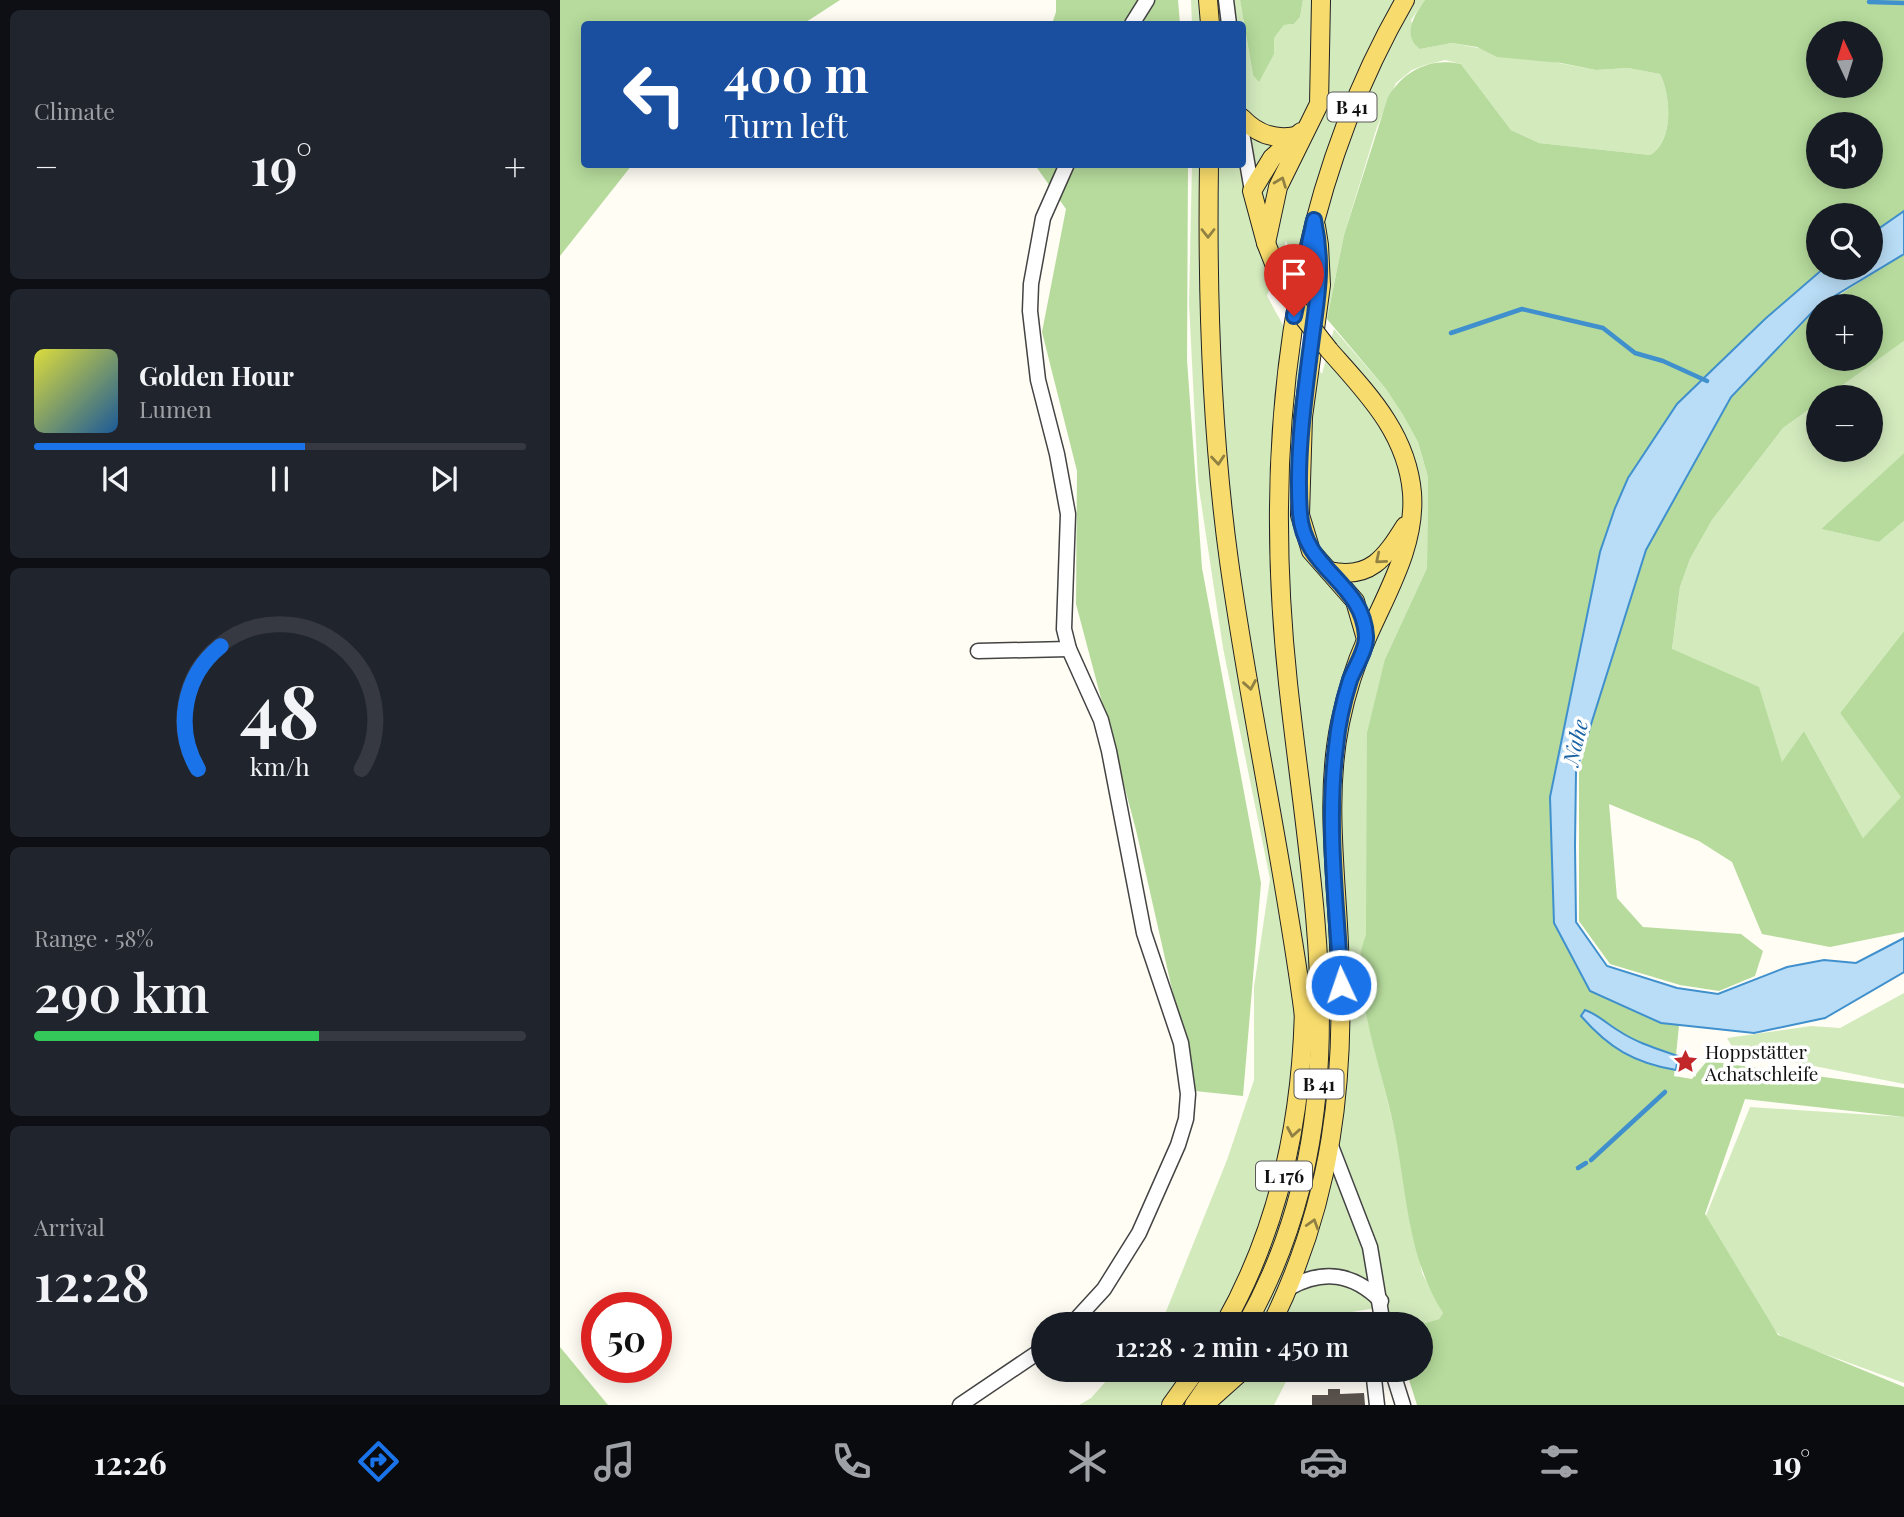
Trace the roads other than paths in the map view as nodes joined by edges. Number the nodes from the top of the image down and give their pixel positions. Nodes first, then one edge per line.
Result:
1 (1147, 0) edge
2 (1208, 0) edge
3 (1226, 0) edge
4 (1321, 0) edge
5 (1405, 0) edge
6 (1134, 21) edge
7 (1210, 21) edge
8 (1229, 21) edge
9 (1246, 121) edge
10 (1302, 131) junction
11 (1246, 156) edge
12 (1065, 168) edge
13 (1209, 168) edge
14 (1252, 191) junction
15 (1314, 220) junction
16 (1266, 243) junction
17 (1412, 514) junction
18 (1328, 571) junction
19 (1366, 639) junction
20 (1069, 649) junction
21 (978, 651) dead end
22 (1307, 832) junction
23 (1304, 1016) junction
24 (1331, 1146) junction
25 (1289, 1288) junction
26 (1381, 1300) junction
27 (1083, 1312) edge
28 (1231, 1312) edge
29 (1252, 1312) edge
30 (1277, 1312) edge
31 (1382, 1312) edge
32 (1031, 1357) edge
33 (1187, 1382) edge
34 (1210, 1382) edge
35 (1230, 1382) edge
36 (1236, 1382) edge
37 (1374, 1382) edge
38 (1396, 1382) edge
39 (1171, 1404) edge
40 (960, 1405) edge
41 (1194, 1405) edge
42 (1204, 1405) edge
43 (1222, 1405) edge
44 (1377, 1405) edge
45 (1403, 1405) edge

1 - 6 street
2 - 7 main road
3 - 8 street
4 - 10 main road
5 - 15 main road, B 41
9 - 10 main road
10 - 14 main road
16 -> 10 main road
11 - 14 street
12 - 20 street
13 -> 23 main road
14 - 16 main road, L 176
15 - 18 main road
15 - 22 main road, B 41
16 - 17 main road, L 176, bridge
17 -> 18 main road
17 - 19 main road, L 176
18 - 19 main road
19 - 24 main road, L 176
20 - 21 street
20 - 27 street
22 - 23 main road, L 176
22 - 29 main road, B 41
23 -> 28 main road, L 176
25 -> 24 main road, L 176
24 - 26 street
25 - 26 street
25 - 30 main road, L 176
26 - 31 street
32 - 40 street
33 - 39 main road
34 - 41 main road
35 - 42 main road
36 - 43 main road
37 - 44 street
38 - 45 street

